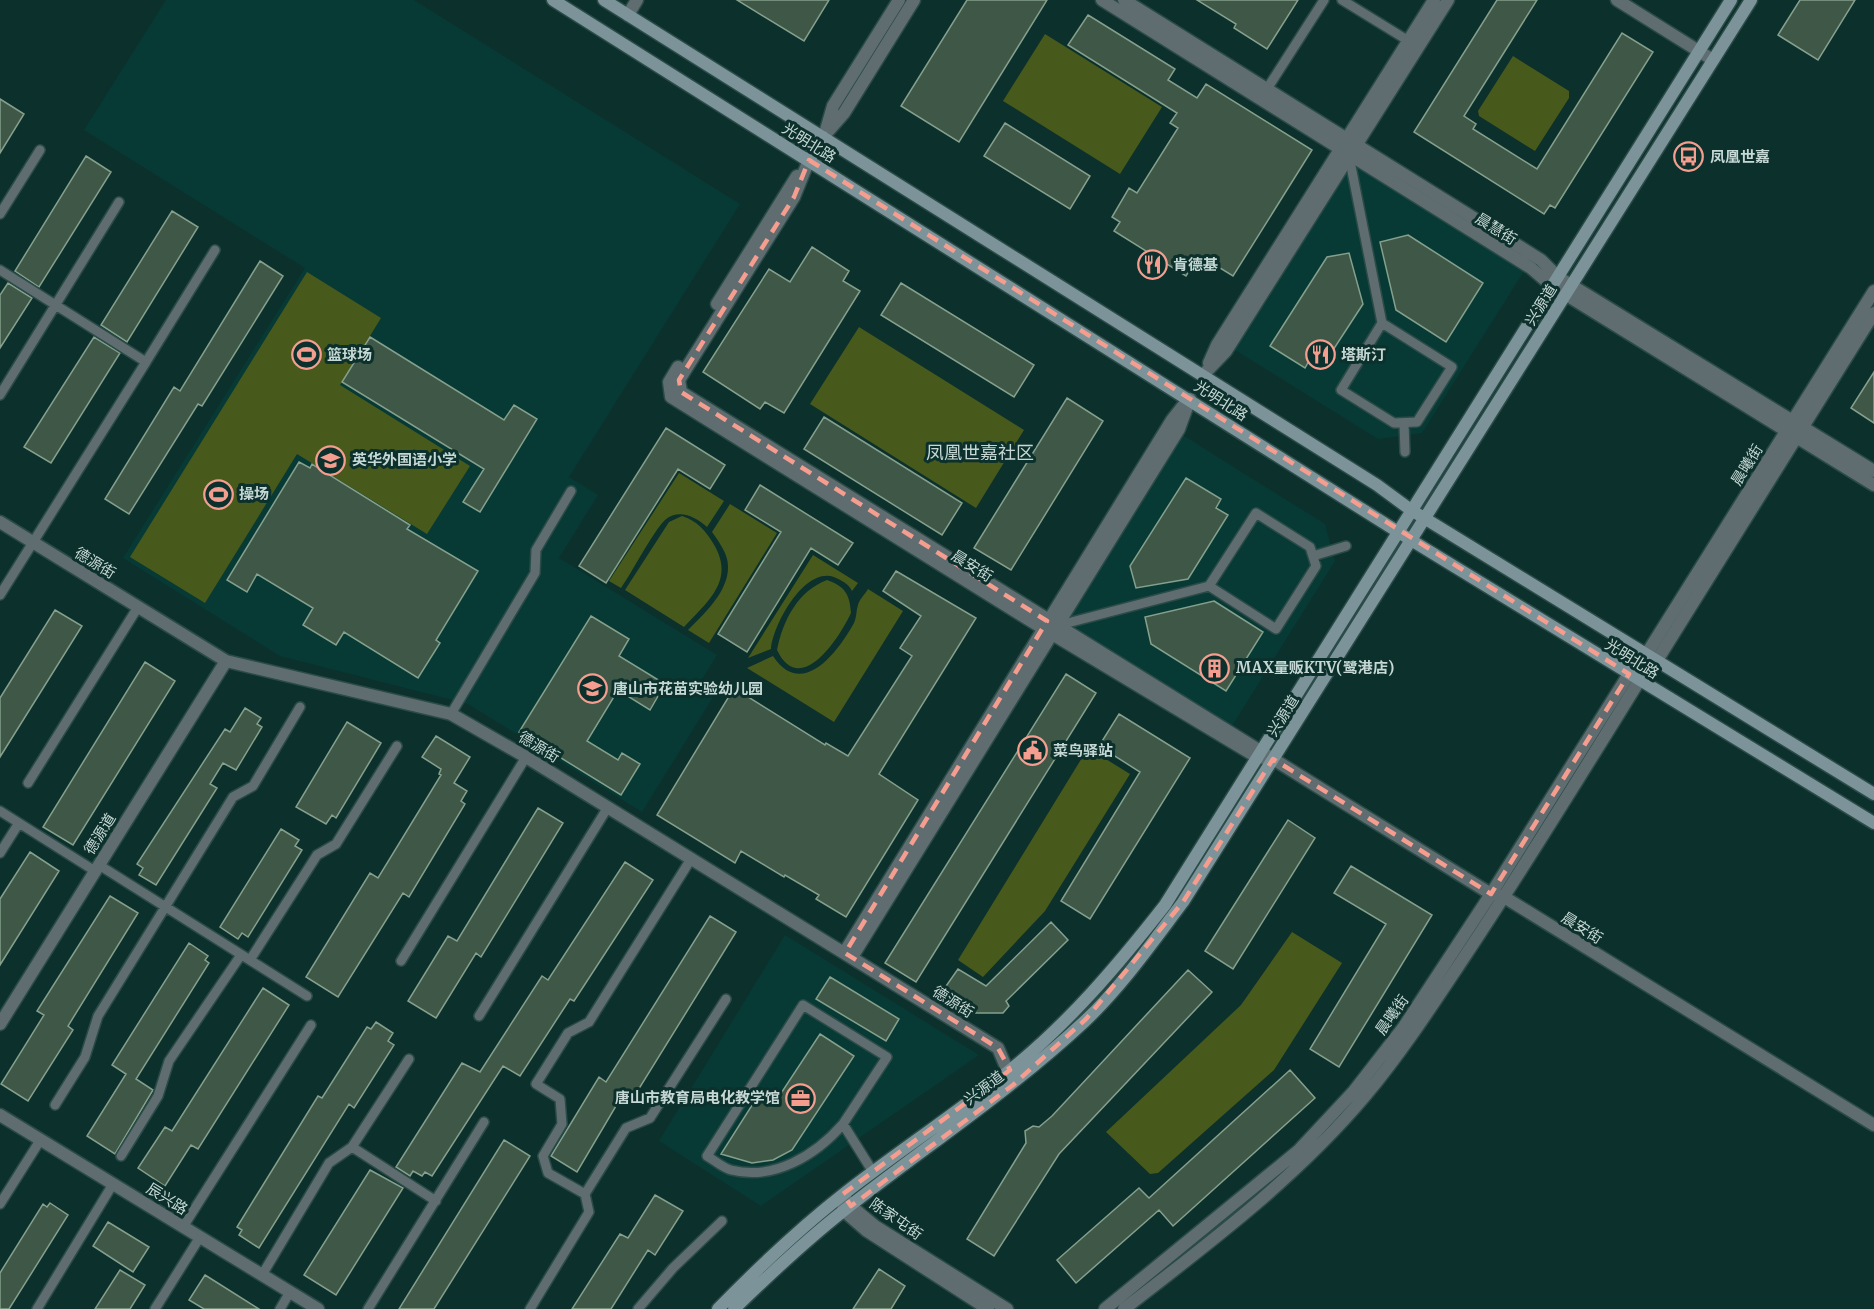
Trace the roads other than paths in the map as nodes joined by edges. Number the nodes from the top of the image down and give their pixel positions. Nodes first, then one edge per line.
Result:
1 (554, 0) edge
2 (604, 0) edge
3 (637, 0) edge
4 (899, 0) edge
5 (914, 0) edge
6 (1101, 0) edge
7 (1124, 0) edge
8 (1324, 0) edge
9 (1342, 0) edge
10 (1434, 0) edge
11 (1448, 0) edge
12 (1617, 0) edge
13 (1731, 0) edge
14 (1751, 0) edge
15 (622, 8) edge
16 (1413, 44) junction
17 (1699, 51) junction
18 (1713, 60) junction
19 (1267, 89) junction
20 (824, 137) junction
21 (1349, 148) junction
22 (40, 150) dead end
23 (808, 160) junction
24 (119, 202) dead end
25 (0, 214) edge
26 (215, 250) dead end
27 (0, 270) edge
28 (1555, 282) junction
29 (1568, 290) junction
30 (1874, 291) edge
31 (55, 305) junction
32 (1874, 313) edge
33 (1382, 323) junction
34 (146, 362) junction
35 (1203, 375) junction
36 (0, 395) edge
37 (1190, 399) junction
38 (1404, 423) junction
39 (1794, 429) junction
40 (1405, 452) dead end
41 (1874, 471) edge
42 (1874, 485) edge
43 (571, 491) dead end
44 (1411, 510) junction
45 (1425, 518) junction
46 (0, 522) edge
47 (1398, 532) junction
48 (1411, 540) junction
49 (33, 542) junction
50 (1346, 546) dead end
51 (1313, 556) junction
52 (1209, 586) junction
53 (0, 594) edge
54 (138, 607) junction
55 (1050, 627) junction
56 (1651, 658) junction
57 (226, 661) junction
58 (1634, 677) junction
59 (300, 707) dead end
60 (451, 714) junction
61 (397, 746) dead end
62 (1259, 753) junction
63 (526, 757) junction
64 (1273, 759) junction
65 (28, 783) dead end
66 (1874, 794) edge
67 (608, 807) junction
68 (0, 811) edge
69 (19, 823) junction
70 (1874, 823) edge
71 (0, 853) edge
72 (691, 859) junction
73 (97, 868) junction
74 (1491, 894) junction
75 (1504, 897) junction
76 (166, 906) junction
77 (241, 955) junction
78 (848, 955) junction
79 (250, 960) junction
80 (401, 961) dead end
81 (307, 996) dead end
82 (726, 999) dead end
83 (479, 1016) dead end
84 (0, 1024) edge
85 (311, 1025) dead end
86 (409, 1059) dead end
87 (1010, 1070) junction
88 (1013, 1085) junction
89 (55, 1106) dead end
90 (0, 1114) edge
91 (484, 1122) dead end
92 (843, 1124) junction
93 (1874, 1125) edge
94 (41, 1139) junction
95 (352, 1148) junction
96 (121, 1156) dead end
97 (873, 1172) junction
98 (113, 1184) junction
99 (585, 1194) junction
100 (843, 1194) junction
101 (436, 1201) junction
102 (0, 1204) edge
103 (847, 1209) junction
104 (722, 1221) dead end
105 (183, 1227) junction
106 (200, 1237) junction
107 (262, 1275) junction
108 (290, 1292) junction
109 (37, 1309) edge
110 (155, 1309) edge
111 (280, 1309) edge
112 (318, 1309) edge
113 (368, 1309) edge
114 (530, 1309) edge
115 (638, 1309) edge
116 (718, 1309) edge
117 (734, 1309) edge
118 (988, 1309) edge
119 (1006, 1309) edge
120 (1105, 1309) edge
121 (1124, 1309) edge

1 - 23 main road, 光明北路
2 - 15 main road, 光明北路
3 - 15 street
4 - 20 street
5 - 20 street
6 - 21 street, 晨慧街
7 - 19 street, 晨慧街
8 - 19 lane
9 - 16 lane
10 - 16 street
11 - 16 street
12 - 17 street
13 - 17 main road, 兴源道
14 - 18 main road, 兴源道
15 - 20 main road, 光明北路
16 - 21 street
17 - 18 street
17 - 28 main road, 兴源道
18 - 29 main road, 兴源道
19 - 21 street, 晨慧街
20 - 23 main road
20 - 35 main road, 光明北路
21 - 28 street, 晨慧街
21 - 33 lane
21 - 35 street
22 - 25 lane
23 - 37 main road, 光明北路
23 - 55 street, 晨安街
24 - 31 lane
26 - 34 lane
27 - 31 lane
28 - 29 street, 晨慧街
28 - 44 main road, 兴源道
29 - 39 street, 晨慧街
29 - 45 main road, 兴源道
30 - 39 street, 晨曦街
31 - 34 lane
31 - 36 lane
32 - 39 street, 晨曦街
33 - 38 lane
33 - 38 lane
34 - 49 lane
35 - 44 main road, 光明北路
37 - 47 main road, 光明北路
37 - 55 street
38 - 40 lane
39 - 41 street, 晨慧街
39 - 42 street, 晨慧街
39 - 56 street, 晨曦街
43 - 60 lane
44 - 45 main road, 光明北路
44 - 47 main road, 兴源道
45 - 48 main road, 兴源道
45 - 56 main road, 光明北路
46 - 49 street, 德源街
47 - 48 main road, 光明北路
47 - 62 main road, 兴源道
48 - 58 main road, 光明北路
48 - 64 main road, 兴源道
49 - 53 lane
49 - 54 street, 德源街
50 - 51 lane
51 - 52 lane
51 - 52 lane
52 - 55 lane
54 - 57 street, 德源街
54 - 65 lane
55 - 62 street, 晨安街
55 - 78 street
56 - 66 main road, 光明北路
57 - 60 street, 德源街
57 - 73 street, 德源道
58 - 70 main road, 光明北路
58 - 74 street, 晨曦街
58 - 75 street, 晨曦街
59 - 76 lane
60 - 63 street, 德源街
61 - 79 lane
62 - 64 street, 晨安街
62 - 87 main road, 兴源道
63 - 67 street, 德源街
63 - 80 lane
64 - 74 street, 晨安街
64 - 88 main road, 兴源道
67 - 72 street, 德源街
67 - 83 lane
68 - 69 lane
69 - 71 lane
69 - 73 lane
72 - 78 street, 德源街
72 - 99 lane
73 - 76 lane
73 - 84 street, 德源道
74 - 75 street, 晨安街
74 - 120 street, 晨曦街
75 - 93 street, 晨安街
75 - 121 street, 晨曦街
76 - 77 lane
76 - 89 lane
77 - 79 lane
77 - 96 lane
78 - 87 street, 德源街
79 - 81 lane
82 - 99 lane
85 - 105 lane
86 - 95 lane
87 - 88 street, 德源街
87 - 97 main road, 兴源道
88 - 103 main road, 兴源道
90 - 94 street, 辰兴路
91 - 101 lane
92 - 92 lane
92 - 97 lane
94 - 98 street, 辰兴路
94 - 102 lane
95 - 101 lane
95 - 107 lane
97 - 100 main road, 兴源道
98 - 105 street, 辰兴路
98 - 109 lane
99 - 114 lane
100 - 103 street
100 - 116 main road, 兴源道
101 - 113 lane
103 - 117 main road, 兴源道
103 - 118 street, 陈家屯街
103 - 119 street, 陈家屯街
104 - 115 lane
105 - 106 street, 辰兴路
106 - 107 street, 辰兴路
106 - 110 lane
107 - 108 street, 辰兴路
108 - 111 lane
108 - 112 street, 辰兴路

